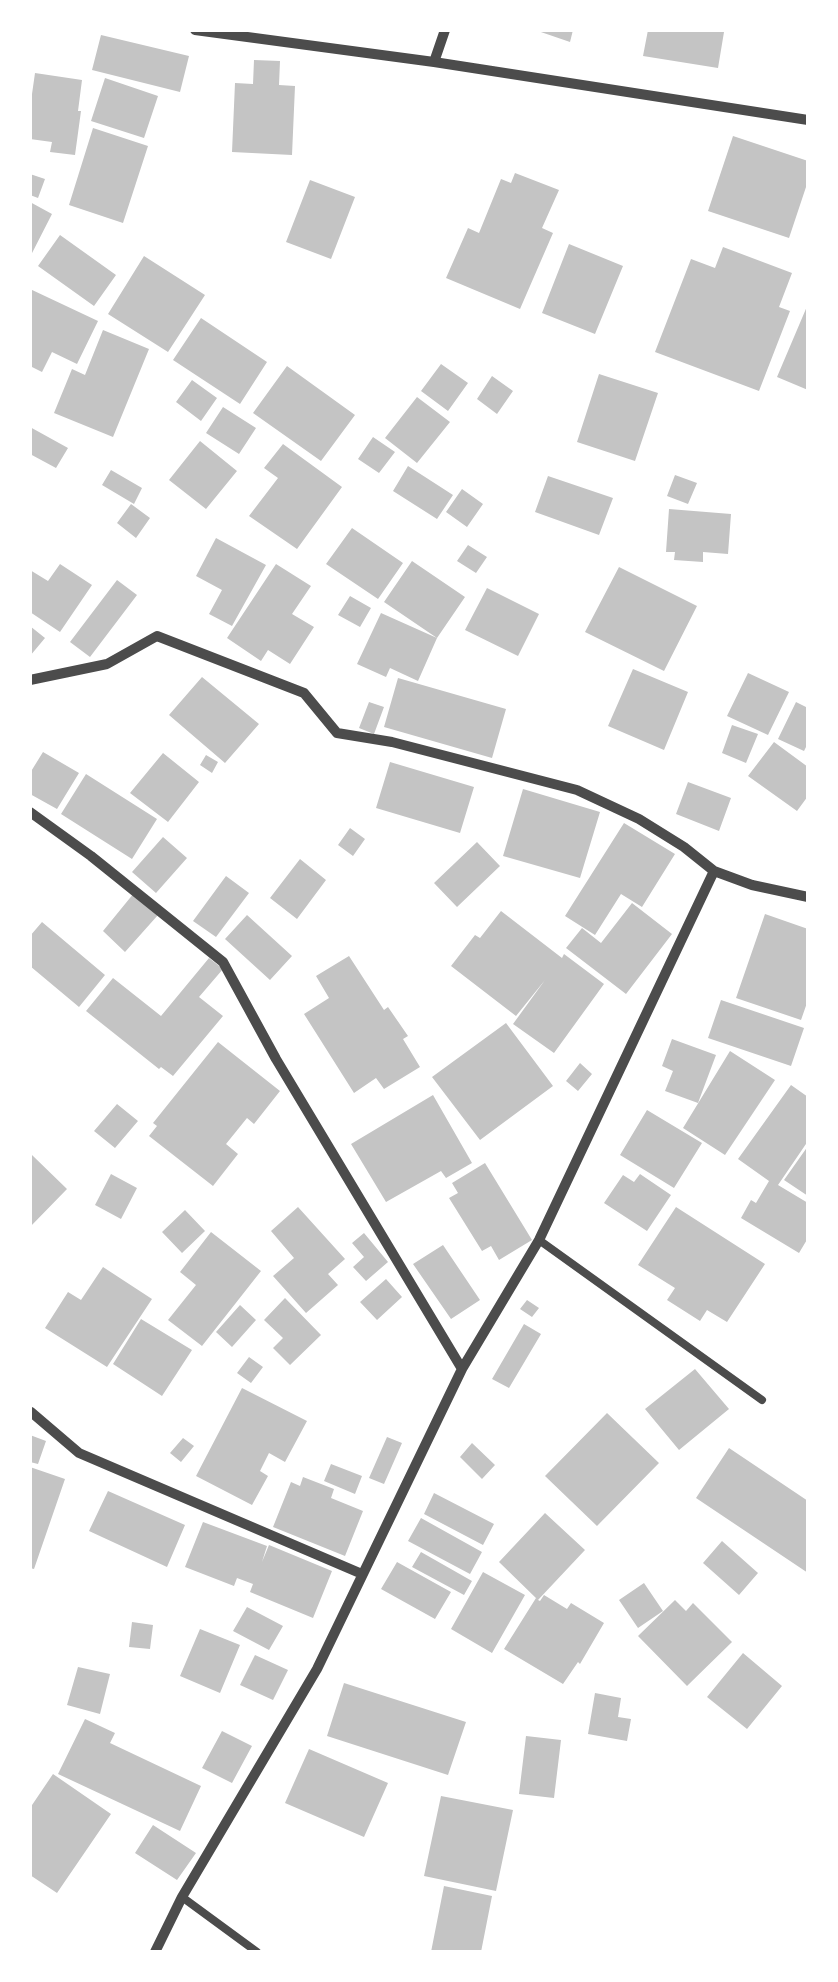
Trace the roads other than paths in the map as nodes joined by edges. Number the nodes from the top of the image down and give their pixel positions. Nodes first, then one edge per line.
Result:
1 (195, 30) edge
2 (446, 30) edge
3 (434, 62) junction
4 (808, 120) edge
5 (30, 680) edge
6 (30, 812) edge
7 (714, 872) junction
8 (808, 897) edge
9 (539, 1240) junction
10 (462, 1369) junction
11 (762, 1400) dead end
12 (31, 1412) edge
13 (362, 1574) junction
14 (182, 1897) junction
15 (155, 1952) edge
16 (257, 1952) edge

1 - 3 street
2 - 3 street
3 - 4 street
5 - 7 street
6 - 10 street
7 - 8 street
7 - 9 street
9 - 10 street
9 - 11 lane
10 - 13 street
12 - 13 street
13 - 14 street
14 - 15 street
14 - 16 lane

